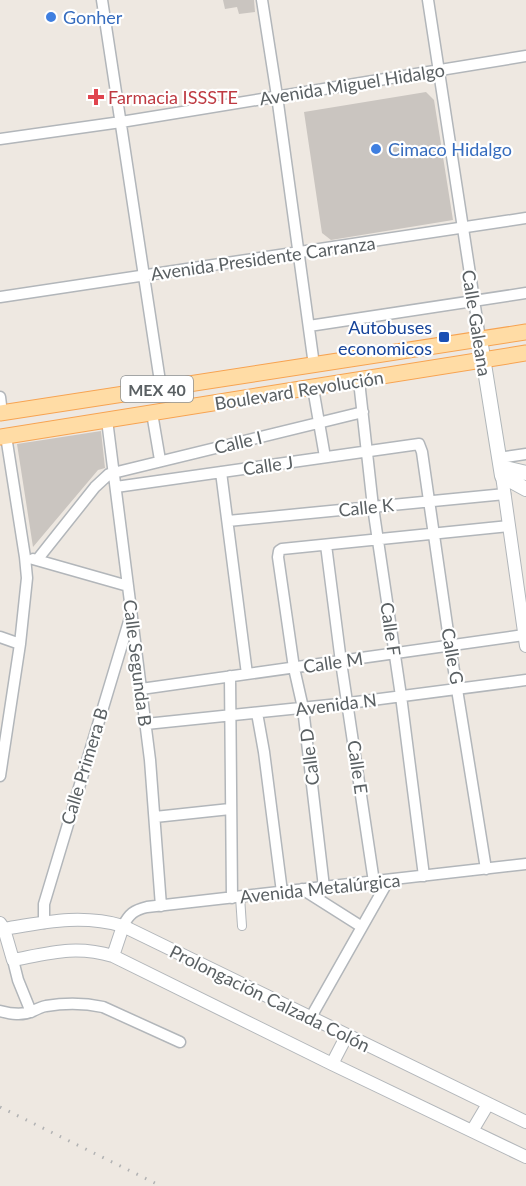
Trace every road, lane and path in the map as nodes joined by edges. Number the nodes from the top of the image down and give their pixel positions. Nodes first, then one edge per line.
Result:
1 (102, 0) edge
2 (262, 0) edge
3 (428, 0) edge
4 (526, 56) edge
5 (438, 69) junction
6 (277, 96) junction
7 (121, 123) junction
8 (0, 139) edge
9 (526, 218) edge
10 (463, 228) junction
11 (299, 252) junction
12 (145, 275) junction
13 (526, 293) edge
14 (0, 297) edge
15 (474, 301) junction
16 (309, 326) junction
17 (526, 332) edge
18 (480, 339) junction
19 (526, 353) edge
20 (483, 360) junction
21 (314, 365) junction
22 (359, 381) junction
23 (161, 388) junction
24 (314, 388) junction
25 (0, 397) edge
26 (363, 412) junction
27 (1, 413) edge
28 (152, 413) junction
29 (107, 420) junction
30 (319, 423) junction
31 (3, 436) edge
32 (419, 444) joint
33 (368, 450) junction
34 (526, 454) edge
35 (325, 457) junction
36 (160, 460) junction
37 (501, 467) junction
38 (221, 472) junction
39 (114, 473) junction
40 (526, 473) edge
41 (116, 487) junction
42 (526, 489) edge
43 (505, 494) junction
44 (430, 501) junction
45 (373, 507) junction
46 (228, 521) junction
47 (509, 526) junction
48 (435, 534) junction
49 (378, 539) junction
50 (326, 545) junction
51 (25, 556) junction
52 (37, 560) junction
53 (128, 586) junction
54 (132, 611) junction
55 (524, 614) edge
56 (0, 637) edge
57 (525, 641) edge
58 (20, 644) junction
59 (450, 646) junction
60 (394, 653) junction
61 (341, 662) junction
62 (294, 668) junction
63 (247, 674) junction
64 (230, 676) junction
65 (526, 680) edge
66 (141, 688) junction
67 (459, 689) junction
68 (401, 696) junction
69 (349, 703) junction
70 (303, 708) junction
71 (257, 713) junction
72 (229, 715) junction
73 (146, 724) junction
74 (0, 776) edge
75 (230, 809) junction
76 (155, 818) junction
77 (526, 864) edge
78 (486, 869) junction
79 (424, 876) junction
80 (388, 880) junction
81 (374, 882) junction
82 (324, 887) junction
83 (302, 889) junction
84 (282, 892) junction
85 (236, 898) junction
86 (160, 906) junction
87 (44, 923) junction
88 (2, 926) edge
89 (123, 926) junction
90 (242, 926) dead end
91 (362, 927) junction
92 (112, 956) junction
93 (13, 960) junction
94 (0, 1011) edge
95 (32, 1012) junction
96 (311, 1017) junction
97 (347, 1035) junction
98 (180, 1042) dead end
99 (332, 1064) junction
100 (488, 1104) junction
101 (526, 1122) edge
102 (472, 1131) junction
103 (526, 1157) edge

1 - 7 street
2 - 6 street
3 - 5 street, Calle Galeana
4 - 5 street, Avenida Miguel Hidalgo
5 - 6 street, Avenida Miguel Hidalgo
5 - 10 street, Calle Galeana
6 - 7 street, Avenida Miguel Hidalgo
6 - 11 street
7 - 8 street, Avenida Miguel Hidalgo
7 - 12 street
9 - 10 street, Avenida Presidente Carranza
10 - 11 street, Avenida Presidente Carranza
10 - 15 street, Calle Galeana
11 - 12 street, Avenida Presidente Carranza
11 - 16 street
12 - 14 street, Avenida Presidente Carranza
12 - 23 street
13 - 15 street
15 - 16 street
15 - 18 street, Calle Galeana
16 - 21 street
17 - 18 main road, MEX 40
18 - 20 main road, Calle Galeana
18 - 21 main road, MEX 40
19 - 20 main road, Boulevard Revolución / MEX 40
20 - 22 main road, Boulevard Revolución / MEX 40
20 - 37 main road, Calle Galeana
21 - 23 main road, MEX 40
22 - 24 main road, Boulevard Revolución / MEX 40
22 - 26 street, Calle F
23 - 27 main road, MEX 40
24 - 28 main road, Boulevard Revolución / MEX 40
24 - 30 street
25 - 27 street
26 - 30 street, Calle I
26 - 33 street, Calle F
28 - 29 main road, Boulevard Revolución / MEX 40
28 - 36 street
29 - 31 main road, Boulevard Revolución / MEX 40
29 - 39 street, Calle Segunda B
30 - 35 street
30 - 36 street, Calle I
31 - 51 street
32 - 33 street, Calle J
32 - 44 street, Calle G
33 - 35 street, Calle J
33 - 45 street, Calle F
34 - 37 street
35 - 38 street, Calle J
36 - 39 street, Calle I
37 - 40 main road
37 - 42 main road
37 - 43 street, Calle Galeana
38 - 41 street, Calle J
38 - 46 street
39 - 41 street, Calle Segunda B
39 - 52 street
41 - 53 street, Calle Segunda B
43 - 44 street, Calle K
43 - 47 street, Calle Galeana
44 - 45 street, Calle K
44 - 48 street, Calle G
45 - 46 street, Calle K
45 - 49 street, Calle F
46 - 63 street
47 - 48 street
47 - 55 street, Calle Galeana
48 - 49 street
48 - 59 street, Calle G
49 - 50 street
49 - 60 street, Calle F
50 - 61 street, Calle E
50 - 62 street, Calle D
51 - 52 street
51 - 58 street
52 - 53 street
53 - 54 street, Calle Segunda B
54 - 66 street, Calle Segunda B
54 - 87 street, Calle Primera B
55 - 57 street, Calle Galeana
56 - 58 street
57 - 59 street, Calle M
58 - 74 street
59 - 60 street, Calle M
59 - 67 street, Calle G
60 - 61 street, Calle M
60 - 68 street, Calle F
61 - 62 street, Calle M
61 - 69 street, Calle E
62 - 63 street, Calle M
62 - 70 street, Calle D
63 - 64 street, Calle M
64 - 66 street, Calle M
64 - 72 street
65 - 67 street, Avenida N
66 - 73 street, Calle Segunda B
67 - 68 street, Avenida N
67 - 78 street, Calle G
68 - 69 street, Avenida N
68 - 79 street, Calle F
69 - 70 street, Avenida N
69 - 81 street, Calle E
70 - 71 street, Avenida N
70 - 82 street, Calle D
71 - 72 street, Avenida N
71 - 84 street
72 - 73 street, Avenida N
72 - 75 street
73 - 76 street, Calle Segunda B
75 - 76 street
75 - 85 street
76 - 86 street, Calle Segunda B
77 - 78 street, Avenida Metalúrgica
78 - 79 street, Avenida Metalúrgica
79 - 80 street, Avenida Metalúrgica
80 - 81 street, Avenida Metalúrgica
80 - 91 street
81 - 82 street, Avenida Metalúrgica
82 - 83 street, Avenida Metalúrgica
83 - 84 street, Avenida Metalúrgica
83 - 91 street
84 - 85 street, Avenida Metalúrgica
85 - 86 street, Avenida Metalúrgica
85 - 90 street
86 - 89 street, Avenida Metalúrgica
87 - 88 street, Prolongación Calzada Colón
87 - 89 street, Prolongación Calzada Colón
88 - 93 street
89 - 92 street
89 - 96 street, Prolongación Calzada Colón
91 - 96 street
92 - 93 street, Prolongación Calzada Colón
92 - 99 street, Prolongación Calzada Colón
93 - 95 street
94 - 95 street
95 - 98 street
96 - 97 street, Prolongación Calzada Colón
97 - 99 street
97 - 100 street, Prolongación Calzada Colón
99 - 102 street, Prolongación Calzada Colón
100 - 101 street, Prolongación Calzada Colón
100 - 102 street
102 - 103 street, Prolongación Calzada Colón

